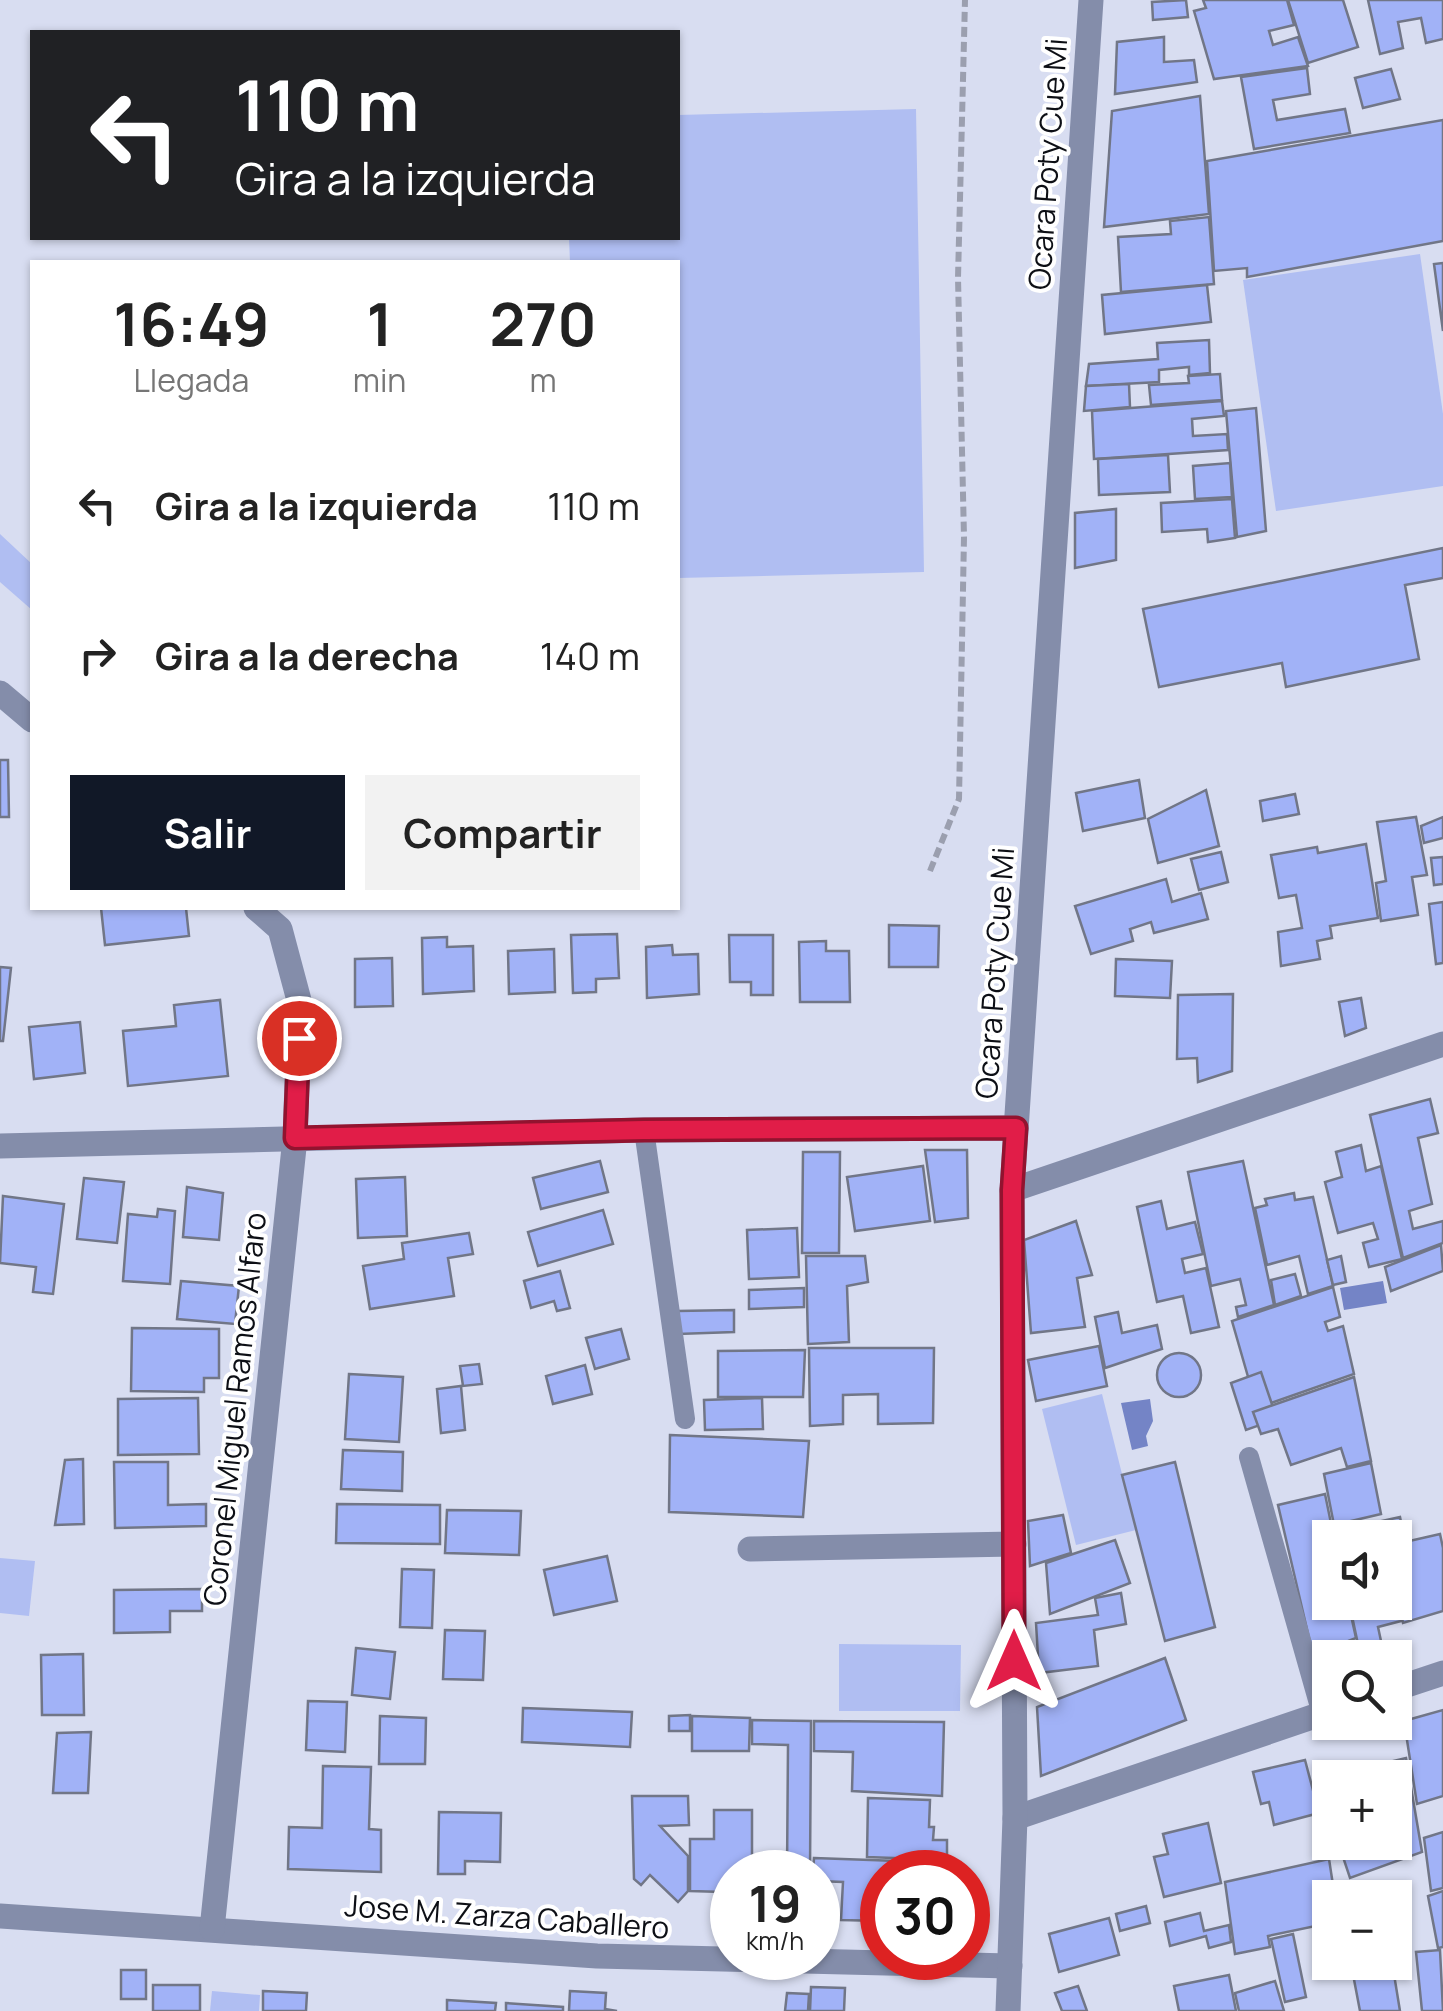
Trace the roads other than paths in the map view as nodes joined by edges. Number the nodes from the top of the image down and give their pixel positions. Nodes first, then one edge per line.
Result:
1 (1090, 0) edge
2 (0, 693) edge
3 (30, 718) edge
4 (258, 910) edge
5 (1443, 1044) edge
6 (1016, 1128) junction
7 (644, 1130) junction
8 (295, 1138) junction
9 (0, 1146) edge
10 (1012, 1190) junction
11 (685, 1419) dead end
12 (1249, 1457) dead end
13 (1014, 1544) junction
14 (750, 1549) dead end
15 (1312, 1666) edge
16 (1443, 1672) edge
17 (1412, 1683) edge
18 (1312, 1717) edge
19 (1016, 1818) junction
20 (0, 1916) edge
21 (212, 1930) junction
22 (1010, 1966) junction
23 (1008, 2011) edge

1 - 6 street, Ocara Poty Cue Mi
2 - 3 street
4 - 8 street, Coronel Miguel Ramos Alfaro
5 - 10 street
6 - 7 street
6 - 10 street, Ocara Poty Cue Mi
7 - 8 street
7 - 11 lane
8 - 9 street
8 - 21 street, Coronel Miguel Ramos Alfaro
10 - 13 street, Ocara Poty Cue Mi
12 - 15 lane
13 - 14 street
13 - 19 street, Ocara Poty Cue Mi
16 - 17 street
18 - 19 street
19 - 22 street, Ocara Poty Cue Mi
20 - 21 street, Jose M. Zarza Caballero
21 - 22 street, Jose M. Zarza Caballero
22 - 23 street, Ocara Poty Cue Mi

